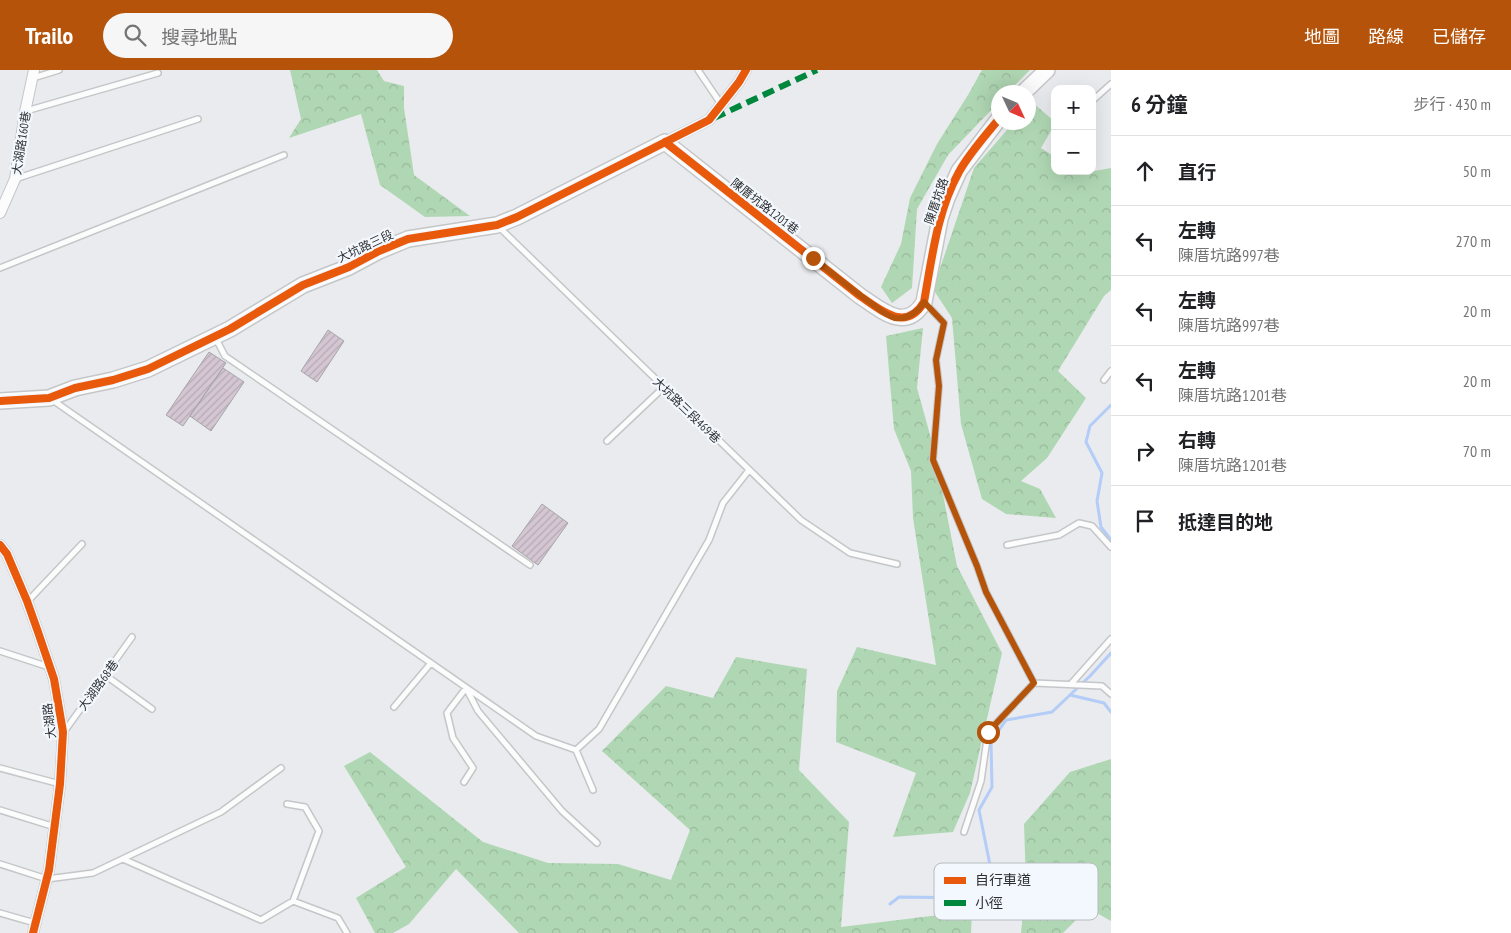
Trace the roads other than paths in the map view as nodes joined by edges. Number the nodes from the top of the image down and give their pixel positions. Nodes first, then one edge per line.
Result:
1 (59, 70) edge
2 (698, 70) edge
3 (746, 70) edge
4 (1047, 70) edge
5 (158, 73) dead end
6 (33, 74) edge
7 (1111, 84) edge
8 (1031, 85) edge
9 (1096, 97) edge
10 (722, 105) junction
11 (25, 112) junction
12 (198, 119) dead end
13 (991, 129) edge
14 (665, 142) junction
15 (284, 155) dead end
16 (15, 180) junction
17 (0, 213) edge
18 (497, 225) junction
19 (0, 268) edge
20 (924, 302) junction
21 (215, 336) junction
22 (1111, 371) edge
23 (1104, 380) dead end
24 (664, 387) junction
25 (49, 398) junction
26 (0, 401) edge
27 (607, 442) dead end
28 (748, 470) junction
29 (82, 544) dead end
30 (0, 545) edge
31 (1007, 545) dead end
32 (1111, 547) edge
33 (897, 564) dead end
34 (530, 565) dead end
35 (27, 602) junction
36 (132, 637) dead end
37 (1111, 639) edge
38 (0, 651) edge
39 (431, 663) junction
40 (50, 668) junction
41 (105, 674) junction
42 (1034, 683) junction
43 (1073, 684) junction
44 (466, 688) junction
45 (1111, 694) edge
46 (394, 707) dead end
47 (152, 709) dead end
48 (63, 732) junction
49 (576, 750) junction
50 (0, 768) edge
51 (281, 768) dead end
52 (464, 782) dead end
53 (60, 784) junction
54 (593, 790) dead end
55 (286, 804) dead end
56 (0, 810) edge
57 (55, 827) junction
58 (964, 832) dead end
59 (597, 843) dead end
60 (123, 859) junction
61 (0, 864) edge
62 (47, 879) junction
63 (294, 902) junction
64 (0, 913) edge
65 (34, 928) edge
66 (347, 933) edge

1 - 6 lane
2 - 10 lane
3 - 10 street, 大坑路三段
4 - 8 street
5 - 11 lane
6 - 11 street, 大湖路160巷
7 - 9 lane
10 - 14 street, 大坑路三段
11 - 16 street, 大湖路160巷
12 - 16 lane
13 - 20 street, 陳厝坑路
14 - 18 street, 大坑路三段
14 - 20 street, 陳厝坑路1201巷
15 - 19 lane
16 - 17 street, 大湖路160巷
18 - 21 street, 大坑路三段
18 - 24 lane, 大坑路三段469巷
20 - 42 lane
21 - 25 street, 大坑路三段
21 - 34 lane
22 - 23 lane
24 - 27 lane
24 - 28 lane, 大坑路三段469巷
25 - 26 street, 大坑路三段
25 - 39 lane
28 - 33 lane, 大坑路三段469巷
28 - 49 lane
29 - 35 lane
30 - 35 street, 大湖路
31 - 32 lane
35 - 40 street, 大湖路
36 - 41 lane, 大湖路68巷
37 - 43 lane
38 - 40 lane
39 - 44 lane
39 - 46 lane
40 - 48 street, 大湖路
41 - 47 lane
41 - 48 lane, 大湖路68巷
42 - 43 lane
42 - 58 lane
43 - 45 lane
44 - 49 lane
44 - 52 lane
44 - 59 lane
48 - 53 street, 大湖路
49 - 54 lane
50 - 53 lane
51 - 60 lane
53 - 57 street, 大湖路
55 - 63 lane
56 - 57 lane
57 - 62 street, 大湖路
60 - 62 lane
60 - 63 lane
61 - 62 lane
62 - 65 street, 大湖路
63 - 66 lane
64 - 65 lane

